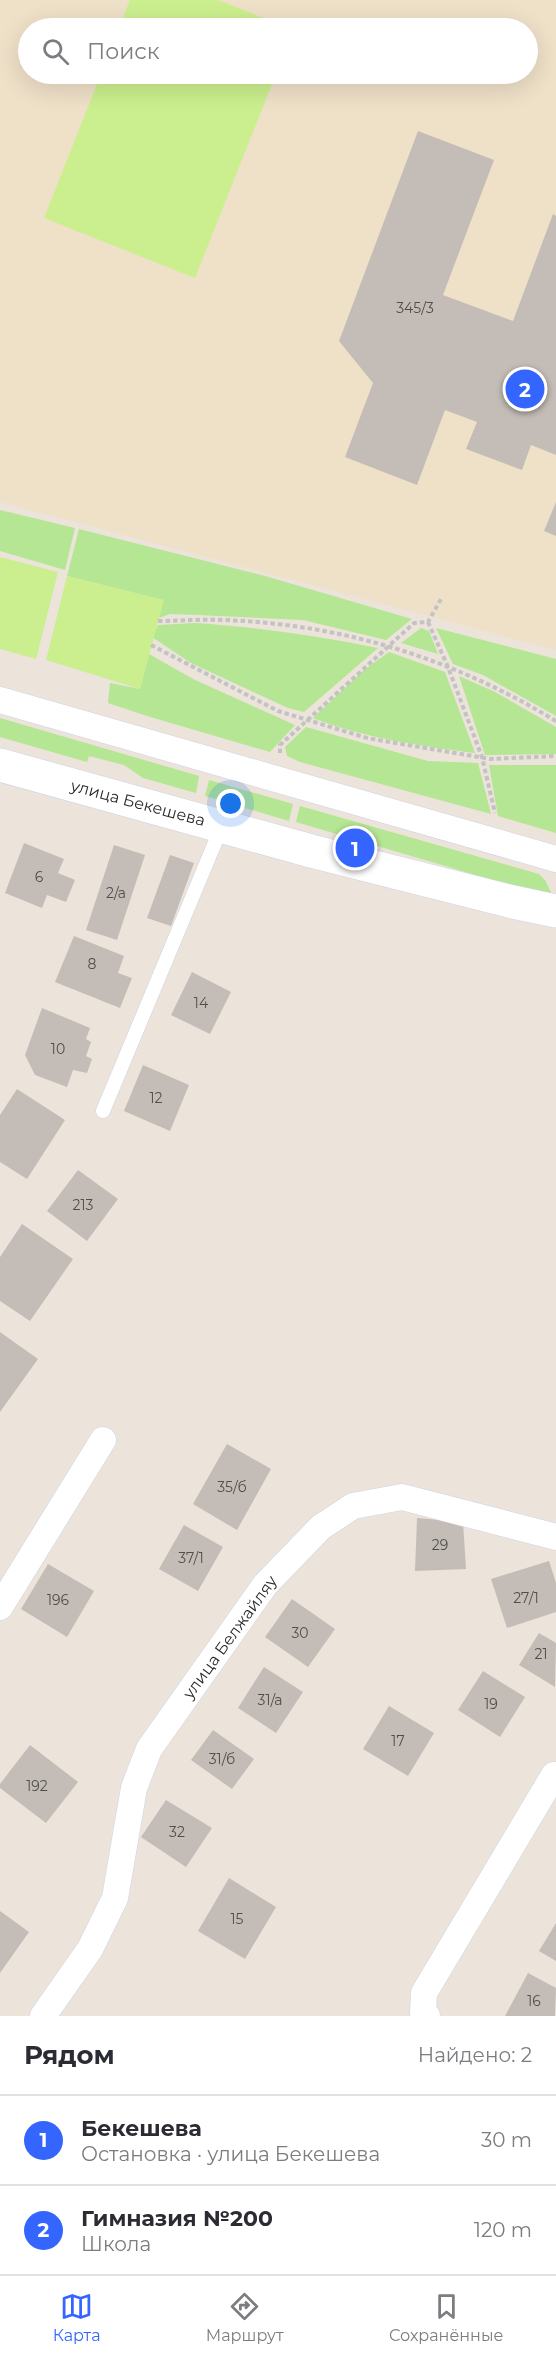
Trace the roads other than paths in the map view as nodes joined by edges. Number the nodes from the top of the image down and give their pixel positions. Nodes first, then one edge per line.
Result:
1 (0, 700) edge
2 (0, 765) edge
3 (222, 826) junction
4 (556, 859) edge
5 (556, 911) edge
6 (103, 1111) dead end
7 (103, 1440) dead end
8 (556, 1537) edge
9 (0, 1607) edge
10 (554, 1775) dead end
11 (43, 2016) edge
12 (427, 2016) edge

1 - 4 street
2 - 3 main road, улица Бекешева
3 - 5 main road, улица Бекешева
3 - 6 lane
7 - 9 street
8 - 11 street, улица Белжайляу
10 - 12 street

